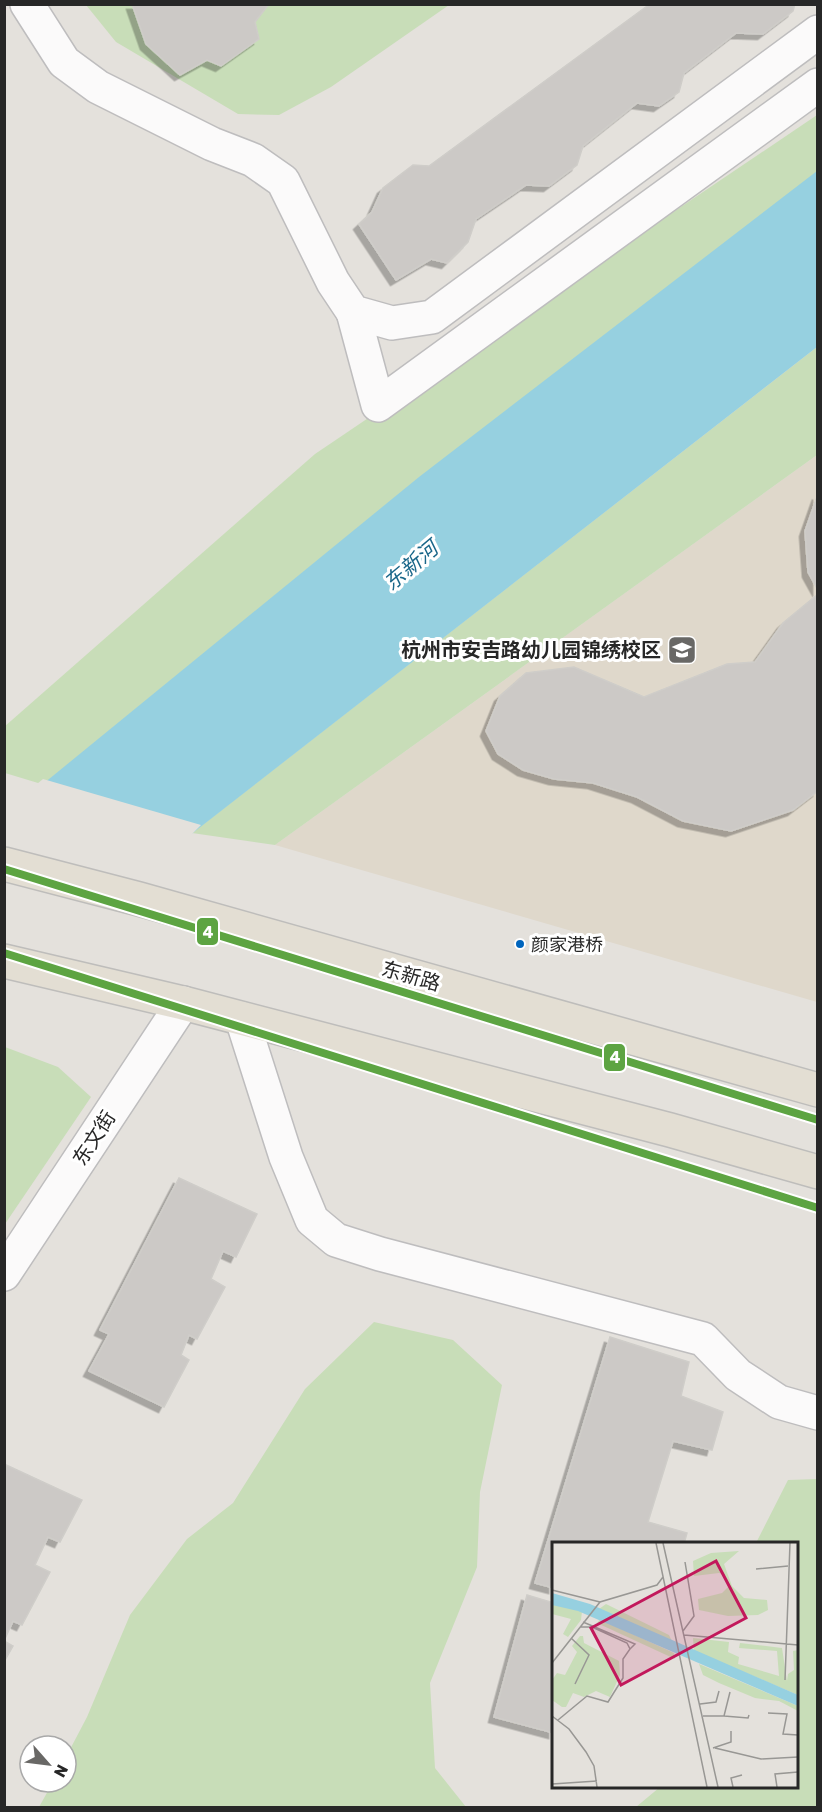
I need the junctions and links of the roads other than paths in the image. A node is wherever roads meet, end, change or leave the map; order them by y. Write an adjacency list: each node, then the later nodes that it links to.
1 (27, 4): 4 (street)
2 (818, 32): 4 (street)
3 (818, 85): 4 (street)
4 (353, 312)
5 (4, 864): 9 (main road, 东新路)
6 (4, 961): 7 (main road)
7 (183, 1003): 8 (main road); 11 (street, 东文街)
8 (242, 1019): 10 (main road); 12 (street)
9 (810, 1081)
10 (818, 1172)
11 (4, 1274)
12 (818, 1413)

